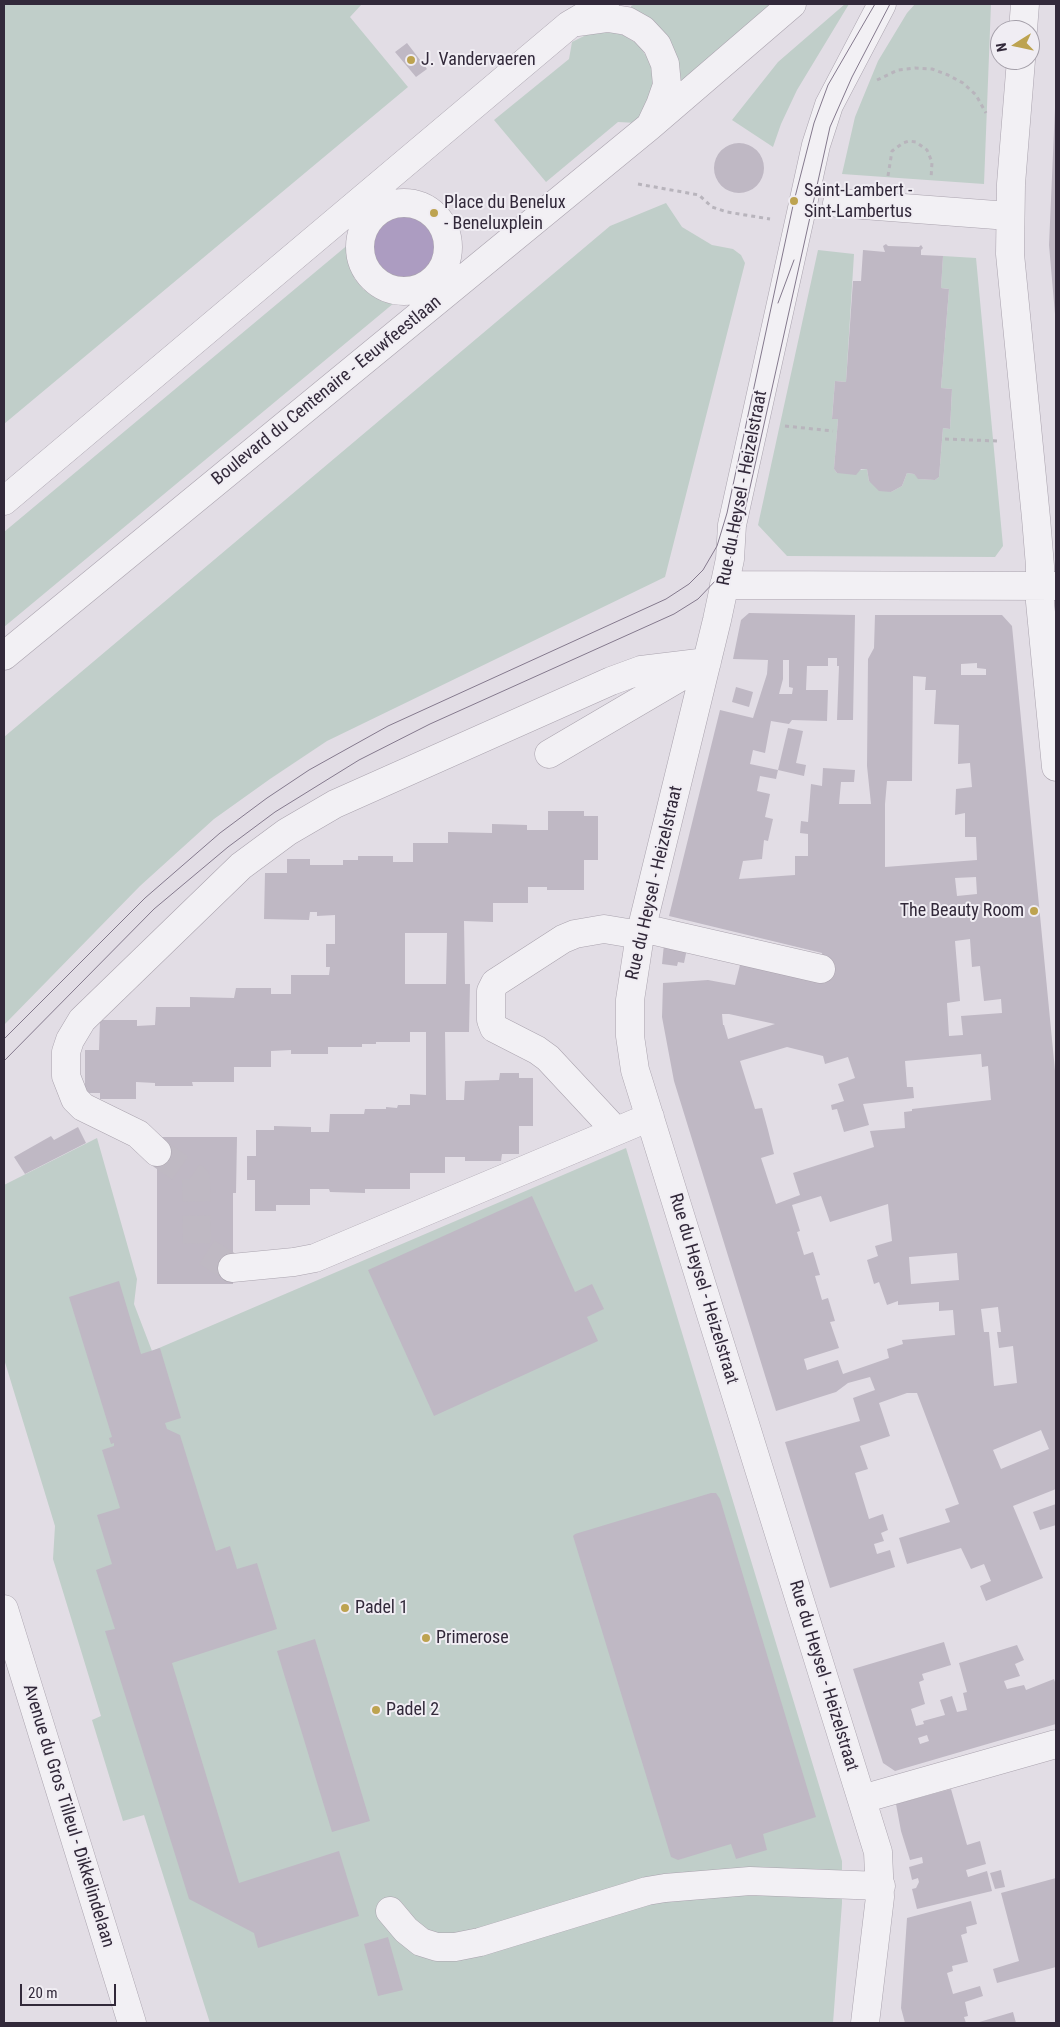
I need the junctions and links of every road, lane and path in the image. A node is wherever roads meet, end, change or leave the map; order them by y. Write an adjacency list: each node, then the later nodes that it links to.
1 (605, 4): 6 (street, Boulevard du Centenaire - Eeuwfeestlaan)
2 (792, 4): 10 (street, Boulevard du Centenaire - Eeuwfeestlaan)
3 (882, 4): 23 (street, Rue du Heysel - Heizelstraat)
4 (1025, 4): 5 (street)
5 (1024, 20)
6 (569, 25): 10 (street, Boulevard du Centenaire - Eeuwfeestlaan); 22 (street, Boulevard du Centenaire - Eeuwfeestlaan)
7 (1020, 70): 16 (street)
8 (875, 82): 9 (path)
9 (987, 116)
10 (650, 126): 25 (street, Boulevard du Centenaire - Eeuwfeestlaan)
11 (638, 184): 17 (path)
12 (888, 184): 13 (path)
13 (930, 186)
14 (837, 203): 16 (street)
15 (373, 209): 15 (street)
16 (1009, 216): 24 (street)
17 (775, 220)
18 (784, 426): 19 (path)
19 (833, 431)
20 (945, 439): 21 (path)
21 (1000, 441)
22 (4, 501)
23 (724, 585): 24 (street); 26 (street, Rue du Heysel - Heizelstraat)
24 (1048, 586): 28 (street)
25 (4, 656)
26 (707, 662): 27 (street); 29 (street, Rue du Heysel - Heizelstraat); 33 (street)
27 (549, 754)
28 (1056, 767)
29 (641, 931): 30 (street); 31 (street, Rue du Heysel - Heizelstraat); 32 (street)
30 (821, 969)
31 (650, 1117): 32 (street); 37 (street, Rue du Heysel - Heizelstraat)
32 (616, 1132): 34 (street)
33 (157, 1152)
34 (232, 1268)
35 (4, 1609): 40 (street, Avenue du Gros Tilleul - Dikkelindelaan)
36 (1056, 1744): 37 (street)
37 (862, 1799): 38 (street, Rue du Heysel - Heizelstraat)
38 (880, 1886): 39 (street); 41 (street, Rue du Heysel - Heizelstraat)
39 (390, 1912)
40 (132, 2023)
41 (865, 2023)

